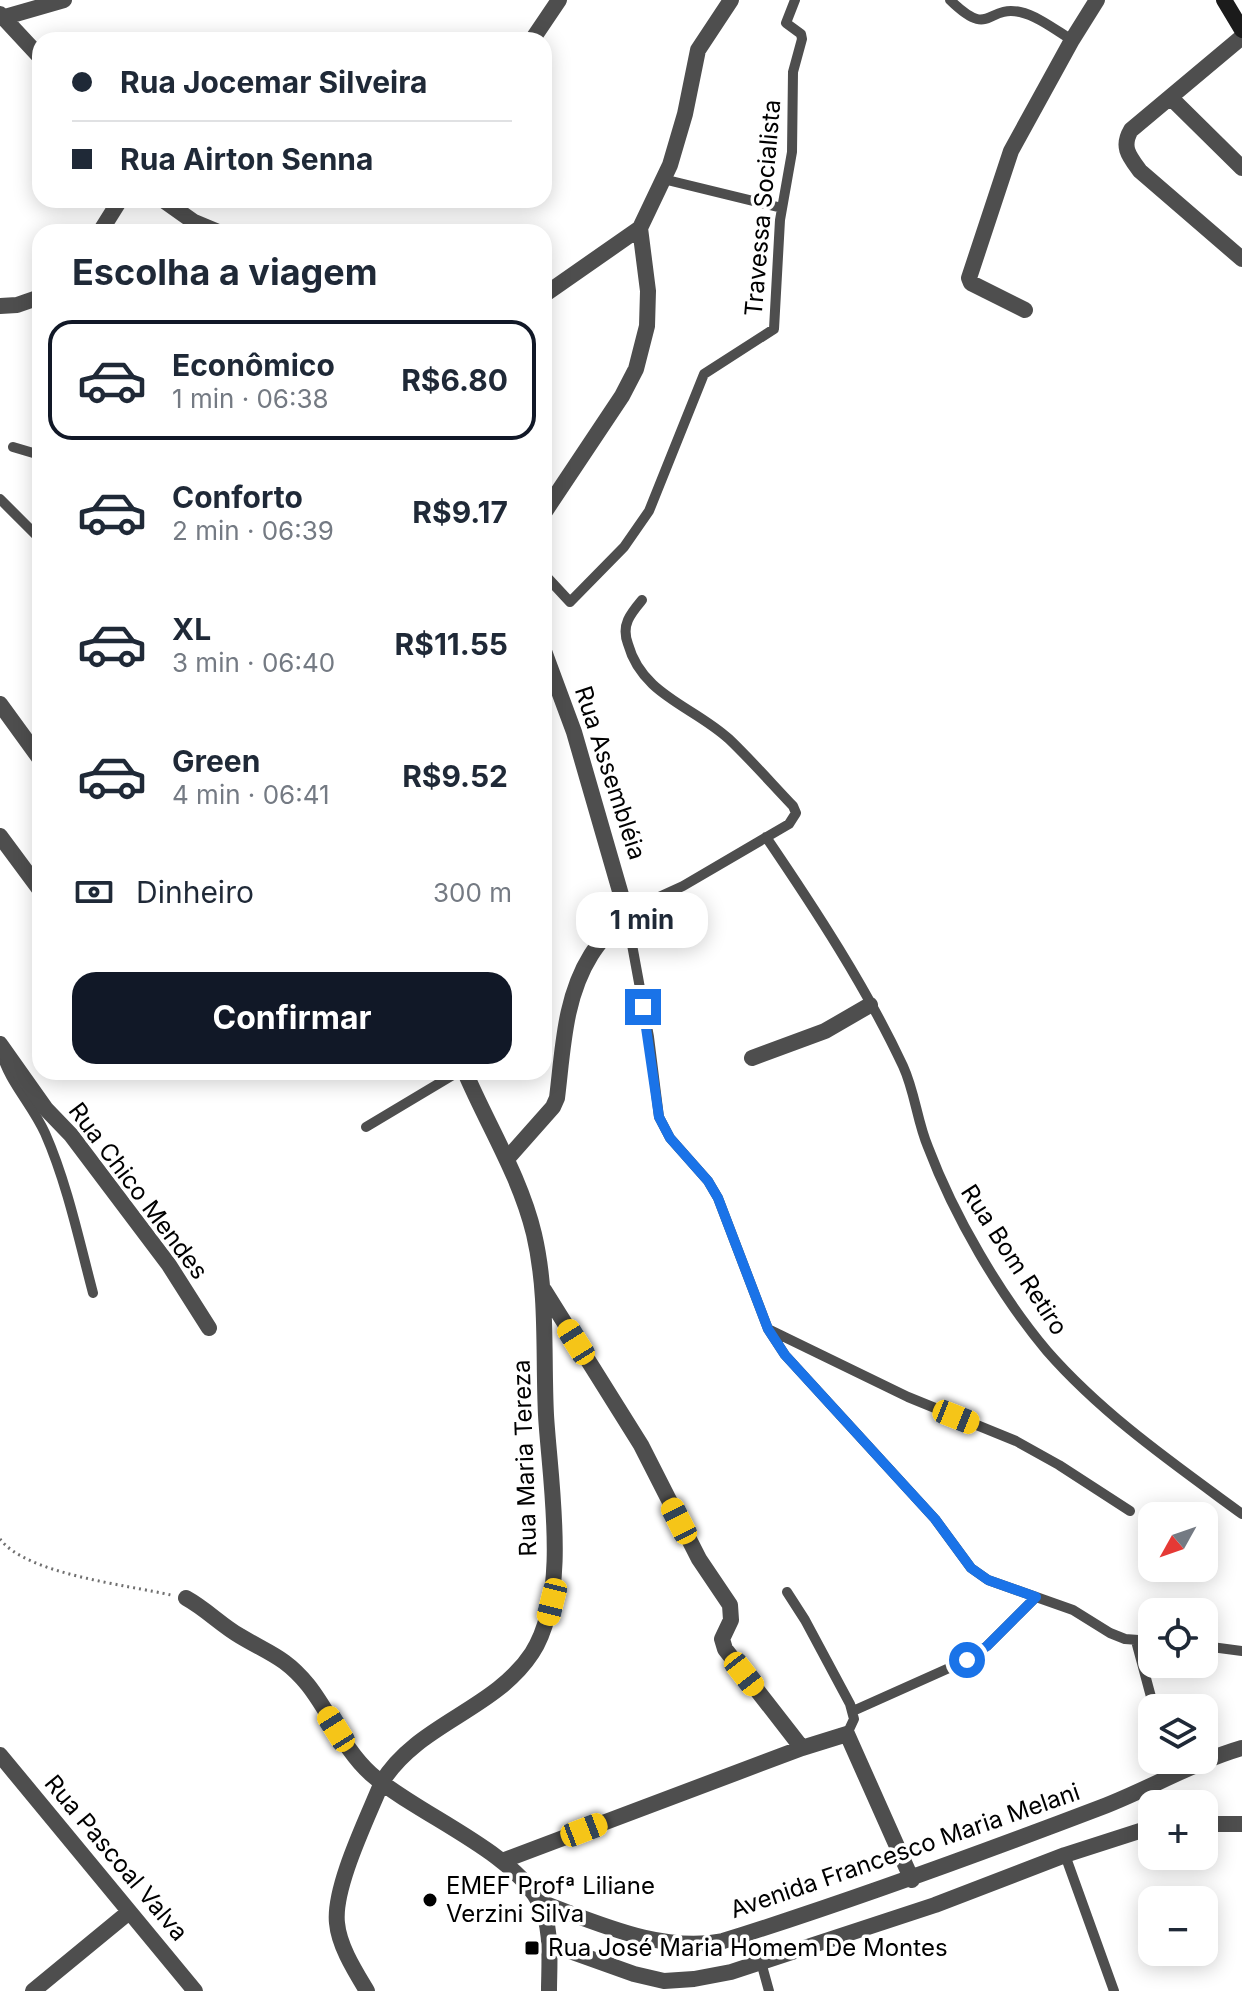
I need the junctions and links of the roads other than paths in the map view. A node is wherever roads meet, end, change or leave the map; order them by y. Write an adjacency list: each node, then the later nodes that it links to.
1 (64, 0): 8 (street)
2 (559, 0): 10 (street)
3 (731, 0): 16 (street)
4 (795, 0): 18 (lane, Travessa Socialista)
5 (950, 0): 12 (lane)
6 (1097, 0): 12 (street)
7 (1224, 0): 9 (main road)
8 (2, 15): 13 (street)
9 (1242, 30)
10 (537, 32)
11 (1242, 37): 14 (street)
12 (1072, 40): 25 (street)
13 (32, 48)
14 (1170, 97): 15 (street); 21 (street)
15 (1242, 168)
16 (663, 179): 18 (lane); 20 (street)
17 (173, 208): 19 (street)
18 (782, 208): 31 (lane, Travessa Socialista)
19 (192, 224)
20 (640, 228): 22 (street); 29 (street)
21 (1242, 259)
22 (552, 289)
23 (32, 300): 24 (street)
24 (0, 306)
25 (1025, 310)
26 (13, 447): 27 (lane)
27 (32, 453)
28 (0, 499): 30 (lane)
29 (552, 501)
30 (32, 531)
31 (552, 583)
32 (642, 600): 37 (lane)
33 (552, 690): 39 (street, Rua Assembléia)
34 (0, 704): 35 (street)
35 (32, 748)
36 (0, 836): 38 (street)
37 (766, 837): 39 (lane); 40 (lane, Rua Bom Retiro)
38 (32, 879)
39 (626, 912): 46 (street); 50 (lane)
40 (870, 1005): 42 (street); 52 (lane, Rua Bom Retiro)
41 (0, 1047): 48 (lane); 49 (street, Rua Chico Mendes)
42 (752, 1058)
43 (445, 1080): 45 (lane)
44 (469, 1080): 46 (street, Rua Maria Tereza)
45 (366, 1127)
46 (507, 1159): 47 (street, Rua Maria Tereza)
47 (544, 1290): 62 (street); 67 (street, Rua Maria Tereza)
48 (93, 1293)
49 (209, 1328)
50 (768, 1329): 51 (lane); 54 (lane)
51 (1130, 1511)
52 (1242, 1514)
53 (787, 1592): 60 (lane)
54 (1036, 1597): 56 (lane); 60 (lane)
55 (186, 1598): 67 (street)
56 (1136, 1641): 59 (lane)
57 (1218, 1648): 58 (lane)
58 (1242, 1651)
59 (1150, 1694)
60 (853, 1711): 61 (lane)
61 (847, 1734): 62 (street); 75 (street)
62 (802, 1748): 74 (street)
63 (1242, 1748): 66 (street, Avenida Francesco Maria Melani)
64 (0, 1755): 77 (street, Rua Pascoal Valva)
65 (1172, 1774): 66 (lane)
66 (1173, 1777): 68 (street, Avenida Francesco Maria Melani)
67 (382, 1782): 74 (street); 82 (street, Rua Maria Tereza)
68 (1158, 1790)
69 (1138, 1802): 75 (street, Avenida Francesco Maria Melani)
70 (1218, 1824): 71 (street)
71 (1242, 1824)
72 (1138, 1832): 73 (street)
73 (1065, 1855): 79 (street); 85 (lane)
74 (502, 1861): 76 (street)
75 (912, 1880): 76 (street, Avenida Francesco Maria Melani)
76 (540, 1902): 78 (street)
77 (129, 1912): 80 (street); 81 (street, Rua Pascoal Valva)
78 (550, 1944): 79 (street); 83 (street)
79 (761, 1962): 84 (lane)
80 (33, 1991)
81 (195, 1991)
82 (367, 1991)
83 (549, 1991)
84 (769, 1991)
85 (1114, 1991)

